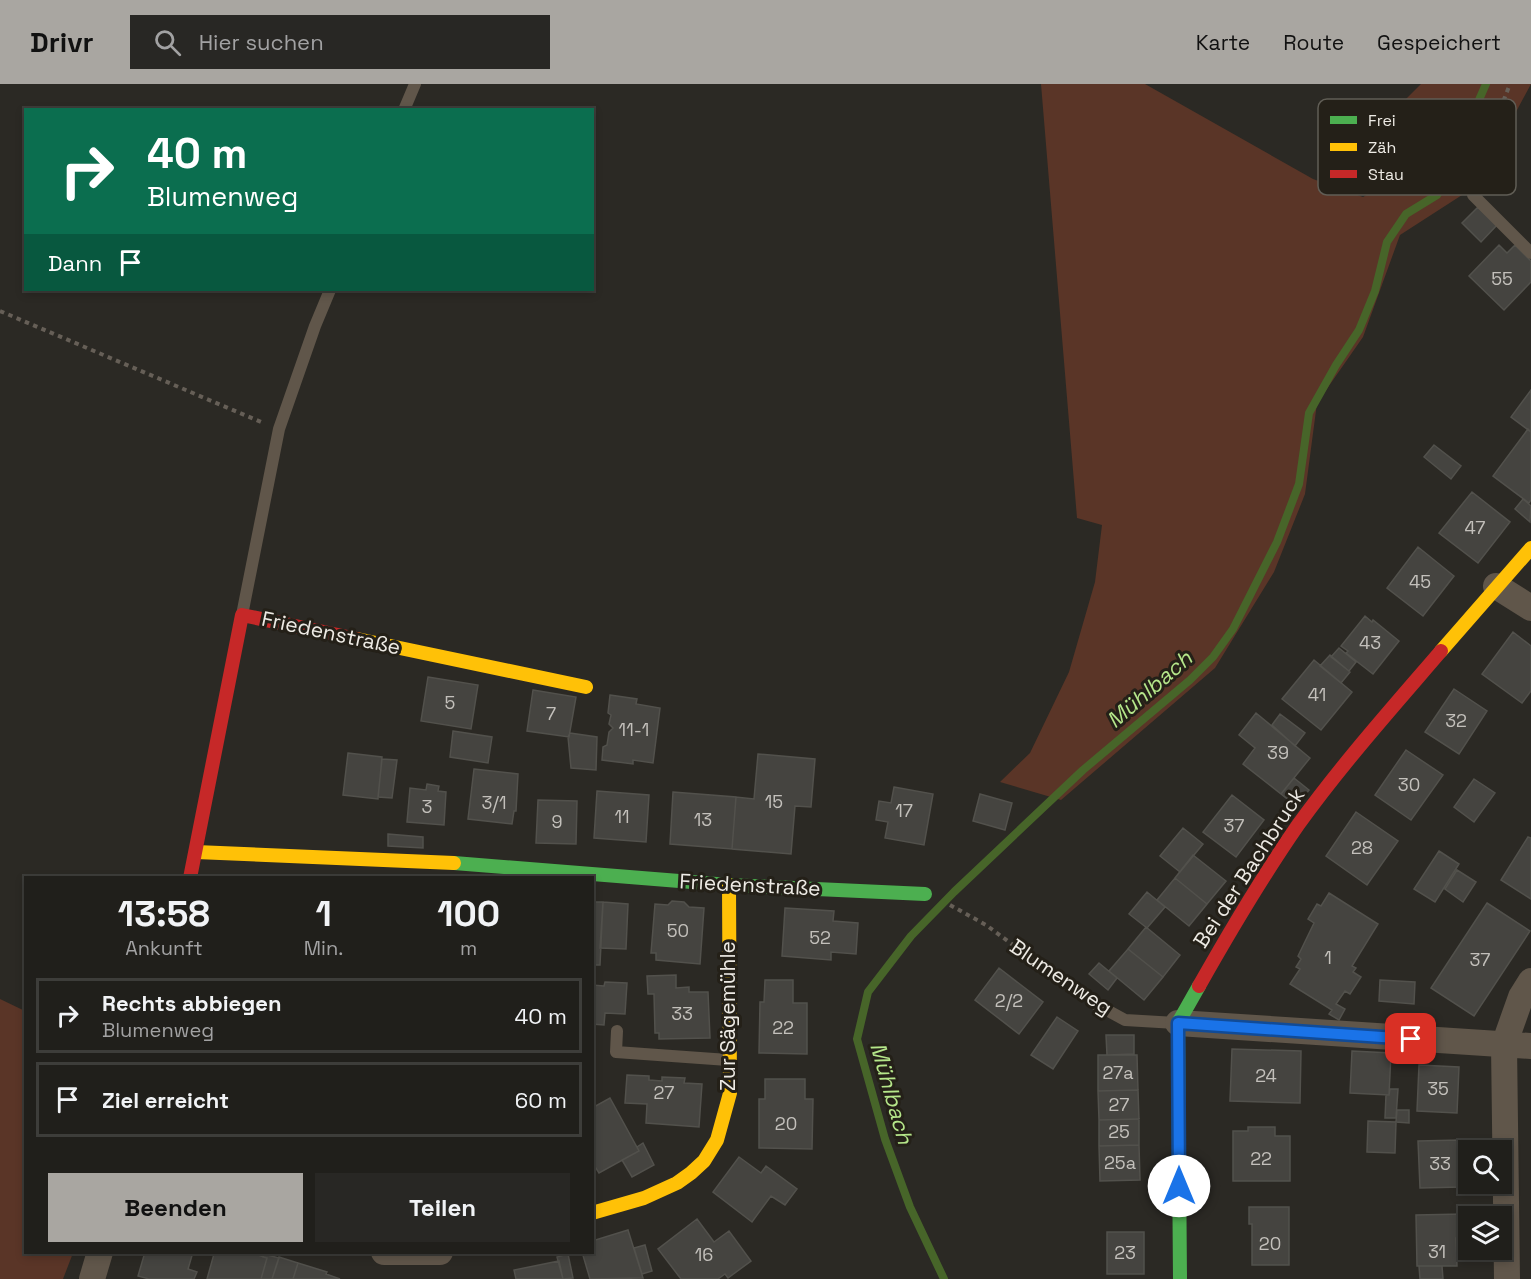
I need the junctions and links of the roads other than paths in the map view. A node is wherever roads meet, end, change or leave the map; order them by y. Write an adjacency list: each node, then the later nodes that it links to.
1 (415, 84): 2 (lane)
2 (406, 108)
3 (1473, 195): 4 (lane)
4 (1531, 253)
5 (330, 291): 9 (lane)
6 (1531, 548): 7 (street, Bei der Bachbruck)
7 (1496, 586): 8 (street); 20 (street, Bei der Bachbruck)
8 (1531, 608)
9 (242, 615): 10 (street, Friedenstraße); 11 (street, Friedenstraße)
10 (586, 687)
11 (196, 852): 12 (street, Friedenstraße); 13 (street, Friedenstraße)
12 (432, 869): 14 (street, Friedenstraße)
13 (190, 876)
14 (562, 876)
15 (594, 878): 16 (street, Friedenstraße)
16 (729, 885): 17 (street, Friedenstraße); 24 (street, Zur Sägemühle)
17 (925, 894)
18 (1531, 981): 22 (street)
19 (1092, 1002): 20 (lane, Blumenweg)
20 (1178, 1023): 22 (street, Blumenweg); 28 (street)
21 (617, 1031): 24 (lane)
22 (1504, 1045): 23 (street, Blumenweg); 29 (street)
23 (1531, 1046)
24 (730, 1060): 25 (street, Zur Sägemühle)
25 (594, 1211)
26 (99, 1254): 27 (street)
27 (92, 1279)
28 (1180, 1279)
29 (1507, 1279)

